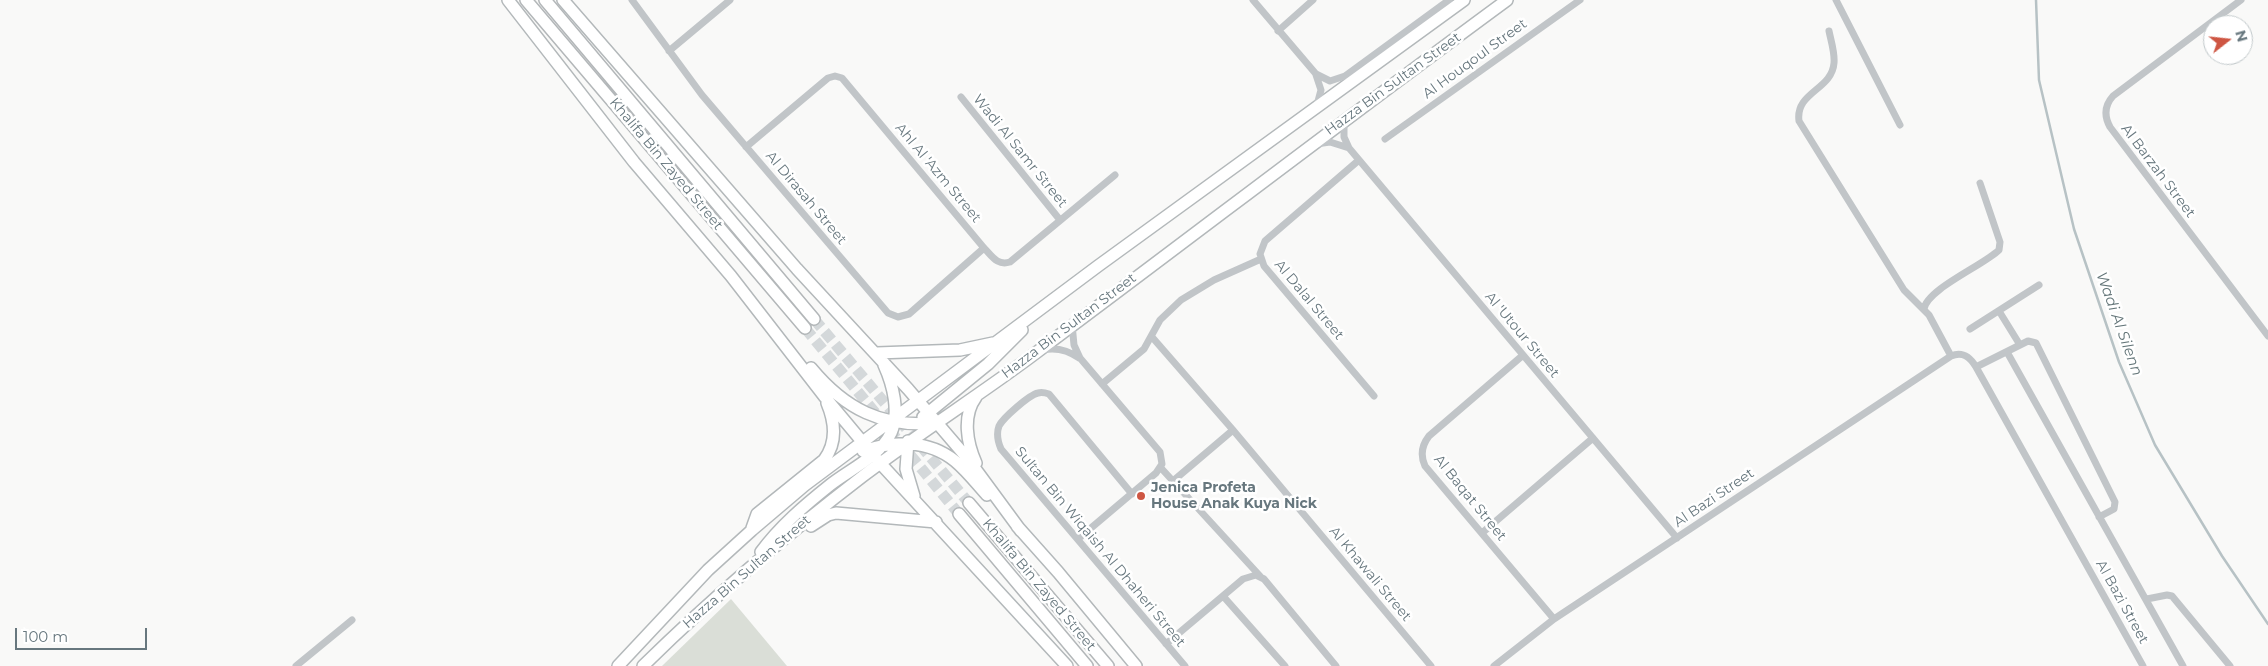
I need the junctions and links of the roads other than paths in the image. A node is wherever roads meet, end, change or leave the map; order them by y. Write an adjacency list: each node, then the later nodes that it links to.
1 (508, 0): 33 (main road)
2 (526, 0): 40 (main road, Khalifa Bin Zayed Street)
3 (545, 0): 38 (main road, Khalifa Bin Zayed Street)
4 (563, 0): 48 (main road)
5 (632, 0): 17 (street, Al Dirasah Street)
6 (730, 0): 17 (street)
7 (1253, 0): 15 (street)
8 (1313, 0): 15 (street)
9 (1449, 0): 18 (street)
10 (1464, 0): 20 (main road, Hazza Bin Sultan Street)
11 (1507, 0): 21 (main road, Hazza Bin Sultan Street)
12 (1580, 0): 23 (street, Al Houqoul Street)
13 (1836, 0): 22 (street)
14 (2241, 0): 43 (street, Al Barzah Street)
15 (1278, 30): 18 (street)
16 (1829, 31): 35 (street)
17 (669, 51): 25 (street, Al Dirasah Street)
18 (1316, 74): 20 (street)
19 (961, 98): 30 (street, Wadi Al Samr Street)
20 (1312, 111): 37 (main road, Hazza Bin Sultan Street)
21 (1345, 118): 24 (main road, Hazza Bin Sultan Street); 26 (street, Al 'Utour Street)
22 (1900, 124)
23 (1385, 139)
24 (1310, 146): 26 (street); 39 (main road, Hazza Bin Sultan Street)
25 (746, 147): 31 (street, Al Dirasah Street); 31 (street, Ahl Al 'Azm Street)
26 (1349, 148): 27 (street, Al 'Utour Street)
27 (1359, 160): 32 (street, Al Dalal Street); 49 (street, Al 'Utour Street)
28 (1116, 175): 30 (street, Ahl Al 'Azm Street)
29 (1980, 183): 35 (street)
30 (1060, 220): 31 (street, Ahl Al 'Azm Street)
31 (984, 248)
32 (1261, 259): 42 (street); 56 (street, Al Dalal Street)
33 (731, 276): 55 (main road); 59 (main road)
34 (2039, 285): 36 (street)
35 (1924, 309): 50 (street)
36 (1999, 311): 41 (street); 45 (street)
37 (1031, 317): 44 (main road, Hazza Bin Sultan Street); 58 (main road)
38 (814, 319)
39 (1072, 324): 46 (main road, Hazza Bin Sultan Street); 51 (street)
40 (805, 328)
41 (1970, 329)
42 (1152, 336): 53 (street); 62 (street, Al Khawali Street)
43 (2268, 336)
44 (1000, 341): 48 (main road); 57 (main road, Hazza Bin Sultan Street)
45 (2020, 345): 47 (street); 74 (street)
46 (1038, 351): 51 (street); 54 (main road, Hazza Bin Sultan Street)
47 (2007, 352): 52 (street); 74 (street)
48 (879, 356): 57 (main road); 59 (main road)
49 (1522, 356): 63 (street, Al 'Utour Street); 78 (street, Al Baqat Street)
50 (1951, 356): 52 (street, Al Bazi Street); 79 (street, Al Bazi Street)
51 (1080, 358): 53 (street)
52 (1976, 368): 100 (street, Al Bazi Street)
53 (1102, 384): 68 (street)
54 (978, 393): 60 (main road, Hazza Bin Sultan Street); 77 (main road)
55 (824, 396): 66 (main road); 76 (main road)
56 (1374, 396)
57 (919, 401): 58 (main road); 59 (main road, Hazza Bin Sultan Street)
58 (928, 412): 60 (main road); 61 (main road)
59 (894, 420): 61 (main road); 65 (main road); 66 (main road, Hazza Bin Sultan Street)
60 (937, 423): 61 (main road); 64 (main road, Hazza Bin Sultan Street); 77 (main road)
61 (917, 424): 64 (main road)
62 (1233, 430): 69 (street); 98 (street, Al Khawali Street)
63 (1593, 438): 78 (street); 79 (street, Al 'Utour Street)
64 (908, 444): 65 (main road); 67 (main road, Hazza Bin Sultan Street); 71 (main road); 77 (main road)
65 (882, 446): 66 (main road)
66 (869, 448): 67 (main road); 76 (main road, Hazza Bin Sultan Street); 81 (main road)
67 (880, 463): 71 (main road); 81 (main road, Hazza Bin Sultan Street)
68 (1161, 468): 69 (street); 70 (street)
69 (1173, 481): 82 (street)
70 (1132, 494): 80 (street); 80 (street, Sultan Bin Wiqaish Al Dhaheri Street)
71 (918, 504): 75 (main road)
72 (970, 504): 93 (main road, Khalifa Bin Zayed Street)
73 (959, 514): 92 (main road, Khalifa Bin Zayed Street)
74 (2099, 517): 84 (street)
75 (936, 522): 81 (main road); 91 (main road)
76 (752, 530): 89 (main road, Hazza Bin Sultan Street)
77 (1021, 531): 94 (main road)
78 (1482, 533): 86 (street, Al Baqat Street)
79 (1677, 538): 86 (street, Al Bazi Street)
80 (1078, 539): 87 (street, Sultan Bin Wiqaish Al Dhaheri Street)
81 (755, 562): 90 (main road, Hazza Bin Sultan Street)
82 (1260, 576): 83 (street); 97 (street)
83 (1223, 596): 87 (street); 96 (street)
84 (2147, 600): 101 (street); 102 (street)
85 (352, 620): 88 (street)
86 (1554, 620): 99 (street, Al Bazi Street)
87 (1166, 644): 95 (street, Sultan Bin Wiqaish Al Dhaheri Street)
88 (296, 666)
89 (618, 666)
90 (643, 666)
91 (1067, 666)
92 (1087, 666)
93 (1108, 666)
94 (1136, 666)
95 (1185, 666)
96 (1285, 666)
97 (1336, 666)
98 (1431, 666)
99 (1494, 666)
100 (2143, 666)
101 (2183, 666)
102 (2230, 666)

